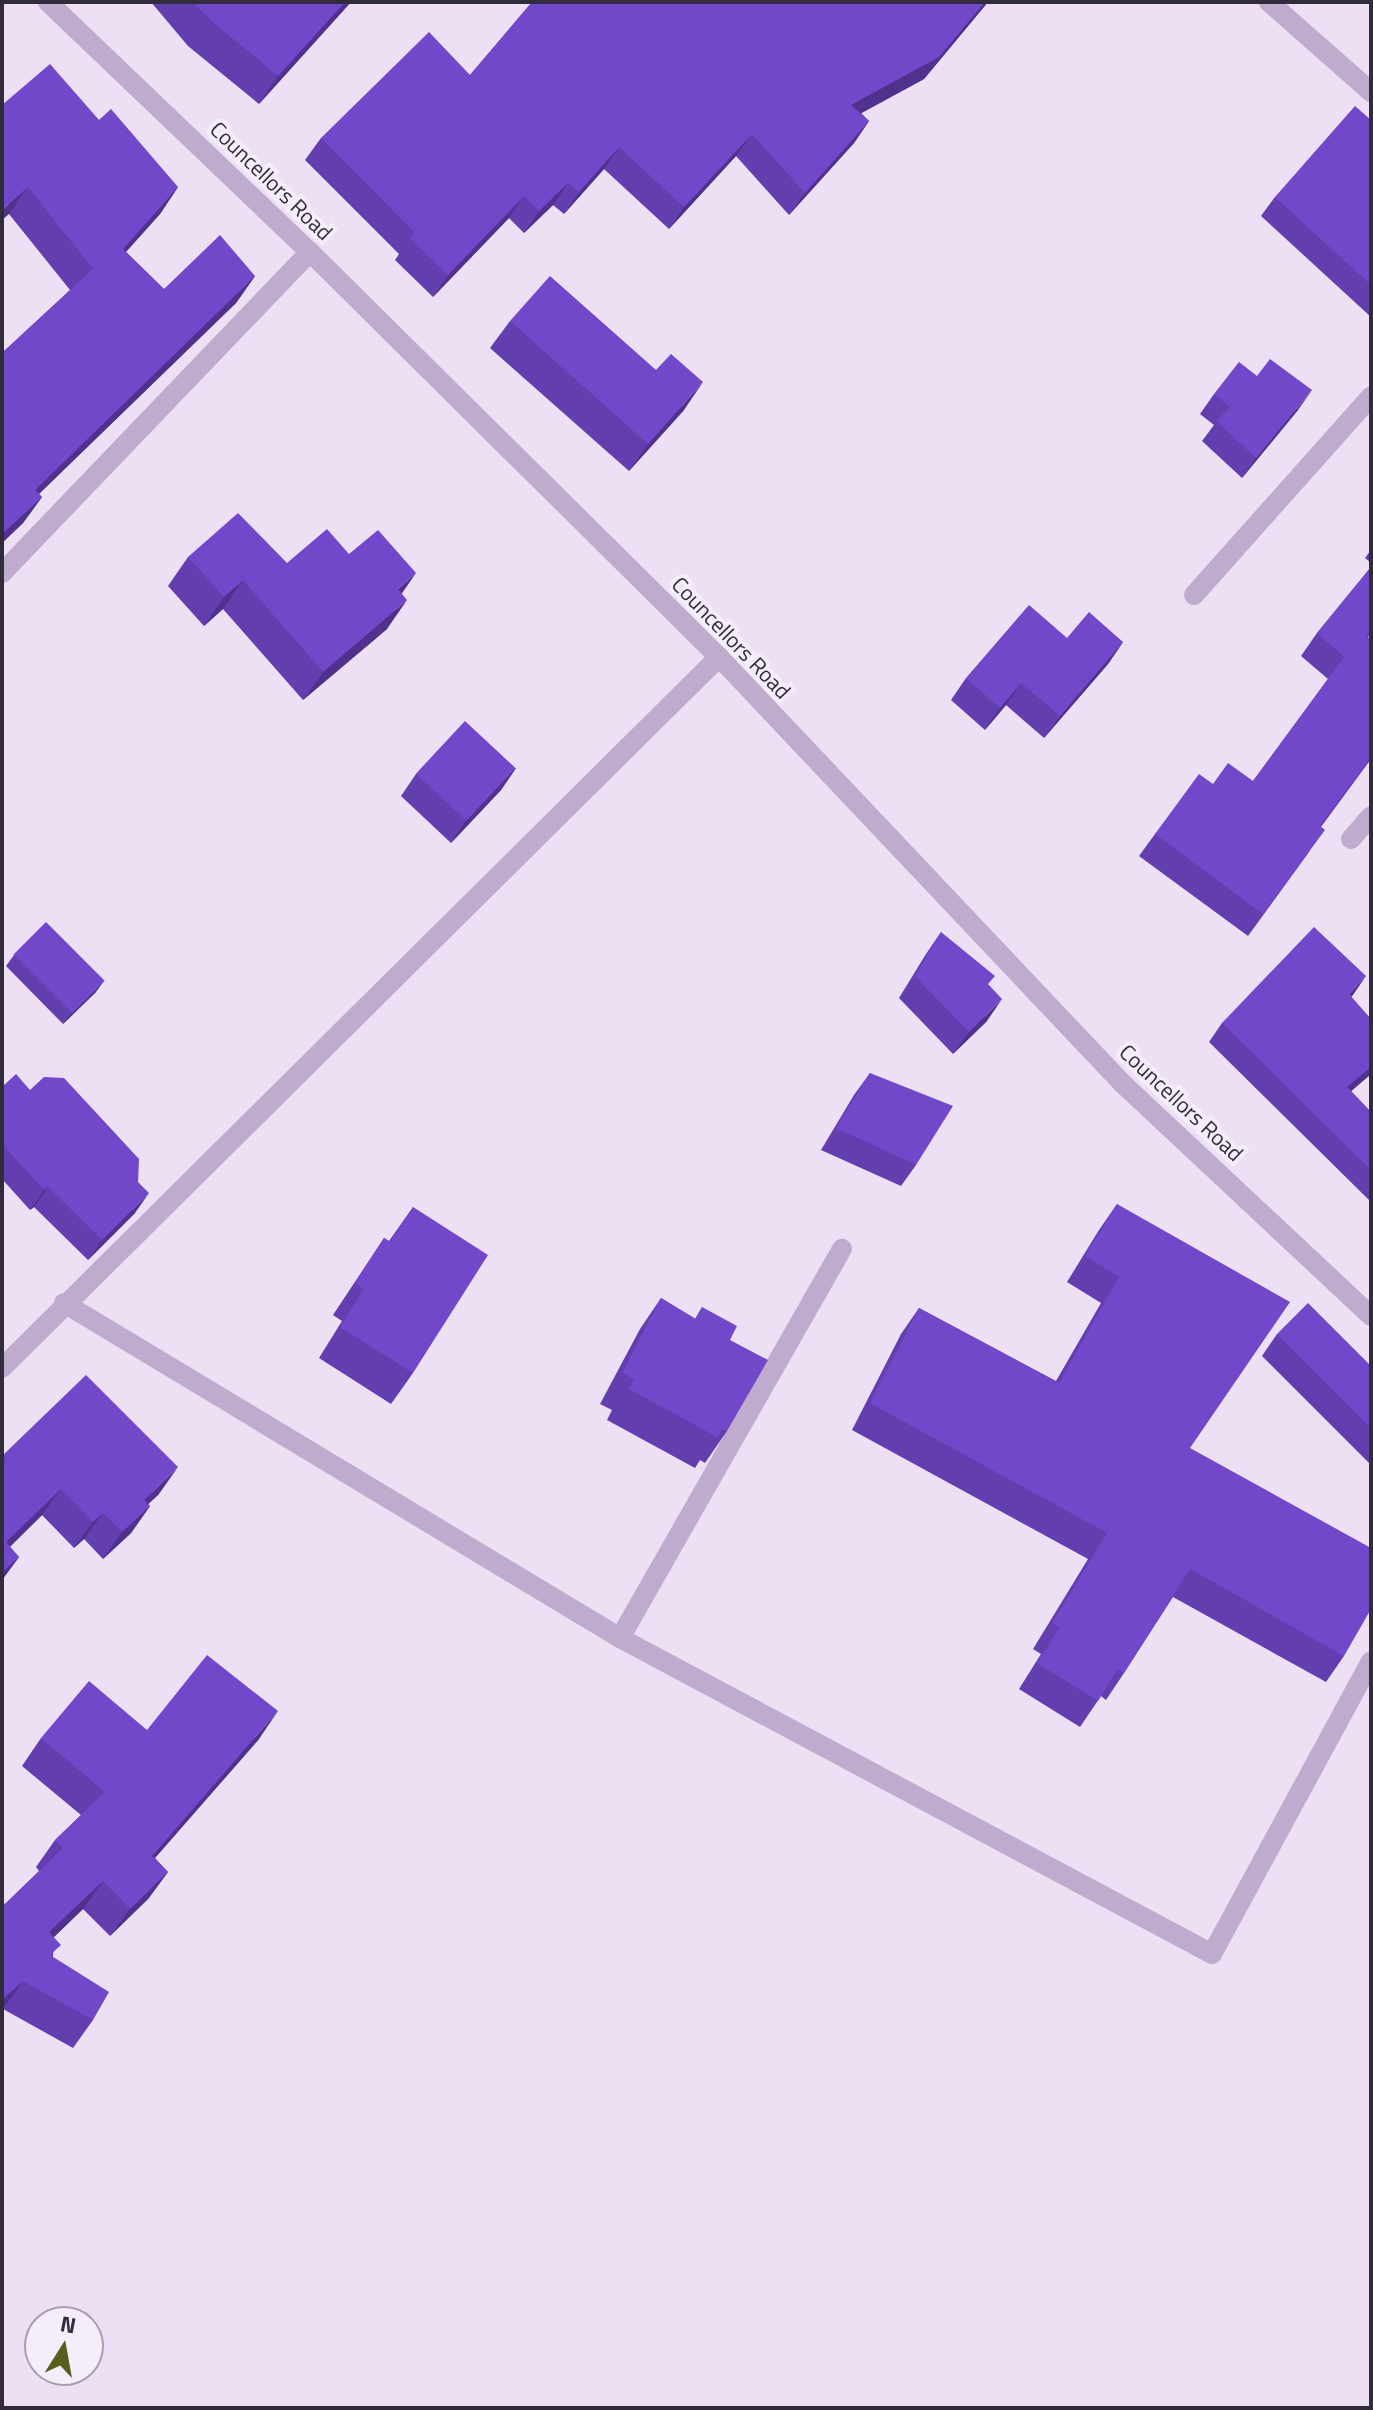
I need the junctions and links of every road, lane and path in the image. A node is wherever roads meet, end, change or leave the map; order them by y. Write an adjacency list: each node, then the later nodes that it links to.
1 (48, 2): 4 (street, Councellors Road)
2 (1269, 2): 3 (street)
3 (1371, 92)
4 (310, 252): 6 (street); 8 (street, Councellors Road)
5 (1371, 396): 7 (street)
6 (2, 573)
7 (1194, 595)
8 (719, 657): 12 (street); 13 (street, Councellors Road)
9 (1371, 816): 10 (street)
10 (1351, 839)
11 (842, 1249): 15 (street)
12 (64, 1303): 14 (street); 15 (street)
13 (1371, 1316)
14 (2, 1368)
15 (620, 1638): 16 (street)
16 (1371, 1661)

